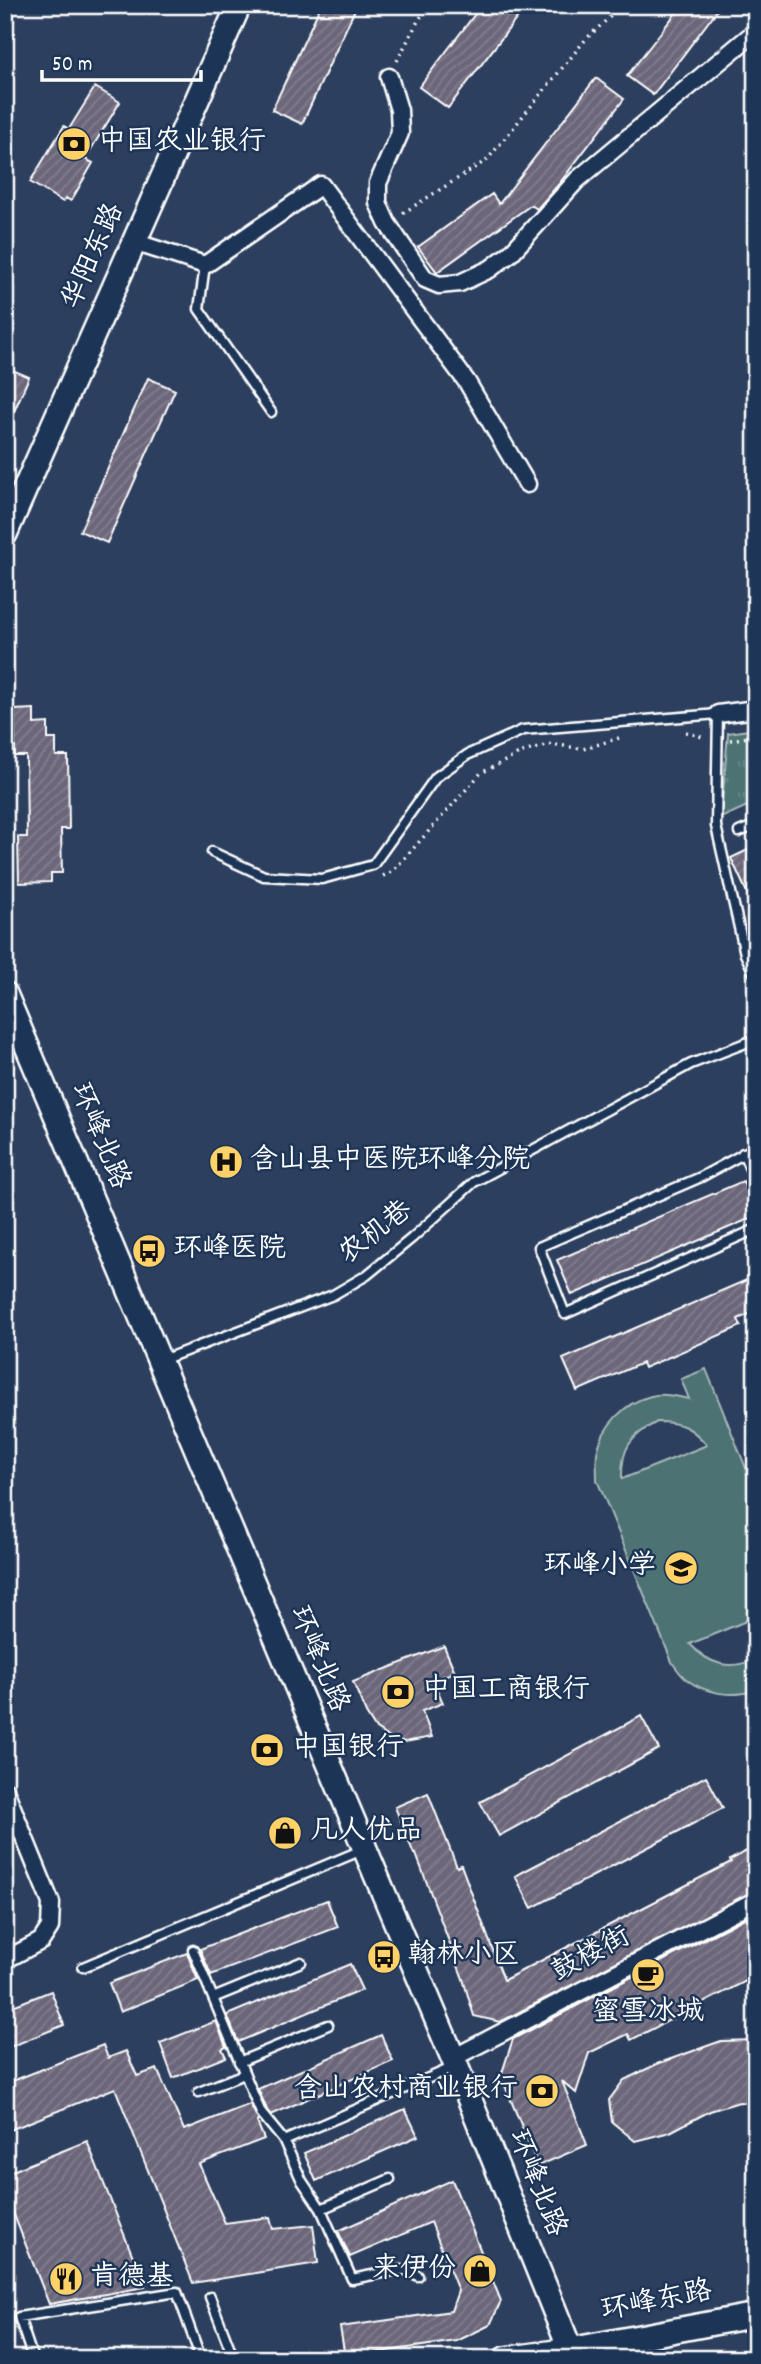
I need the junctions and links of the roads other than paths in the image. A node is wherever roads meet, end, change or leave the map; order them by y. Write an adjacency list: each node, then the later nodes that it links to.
1 (239, 5): 4 (main road, 华阳东路)
2 (756, 31): 3 (street)
3 (389, 77)
4 (134, 242): 5 (street); 8 (main road, 华阳东路)
5 (205, 265): 6 (lane); 7 (street)
6 (271, 412)
7 (527, 484)
8 (5, 534)
9 (756, 709): 10 (street)
10 (718, 714): 13 (lane); 14 (lane)
11 (756, 825): 12 (lane)
12 (740, 832)
13 (212, 852)
14 (756, 977)
15 (5, 994): 21 (main road, 环峰北路)
16 (756, 1040): 21 (lane, 农机巷)
17 (756, 1147): 18 (lane)
18 (743, 1153): 19 (lane); 20 (lane)
19 (756, 1182)
20 (756, 1229)
21 (160, 1361): 23 (main road, 环峰北路)
22 (5, 1790): 26 (street)
23 (364, 1849): 28 (lane); 32 (main road, 环峰北路)
24 (756, 1900): 32 (street, 鼓楼街)
25 (193, 1950): 29 (lane)
26 (5, 1960)
27 (301, 1962): 29 (lane)
28 (83, 1967)
29 (213, 1997): 31 (lane)
30 (328, 2025): 31 (lane)
31 (240, 2062): 33 (lane)
32 (454, 2062): 35 (lane); 41 (main road, 环峰北路)
33 (244, 2074): 34 (lane); 35 (lane)
34 (199, 2092)
35 (284, 2141): 37 (lane)
36 (390, 2179): 37 (lane)
37 (321, 2209): 38 (lane)
38 (418, 2276)
39 (210, 2297): 44 (lane)
40 (756, 2315): 41 (main road, 环峰东路)
41 (572, 2354): 45 (main road, 环峰东路)
42 (33, 2359): 43 (lane)
43 (201, 2359)
44 (234, 2359)
45 (505, 2359)

